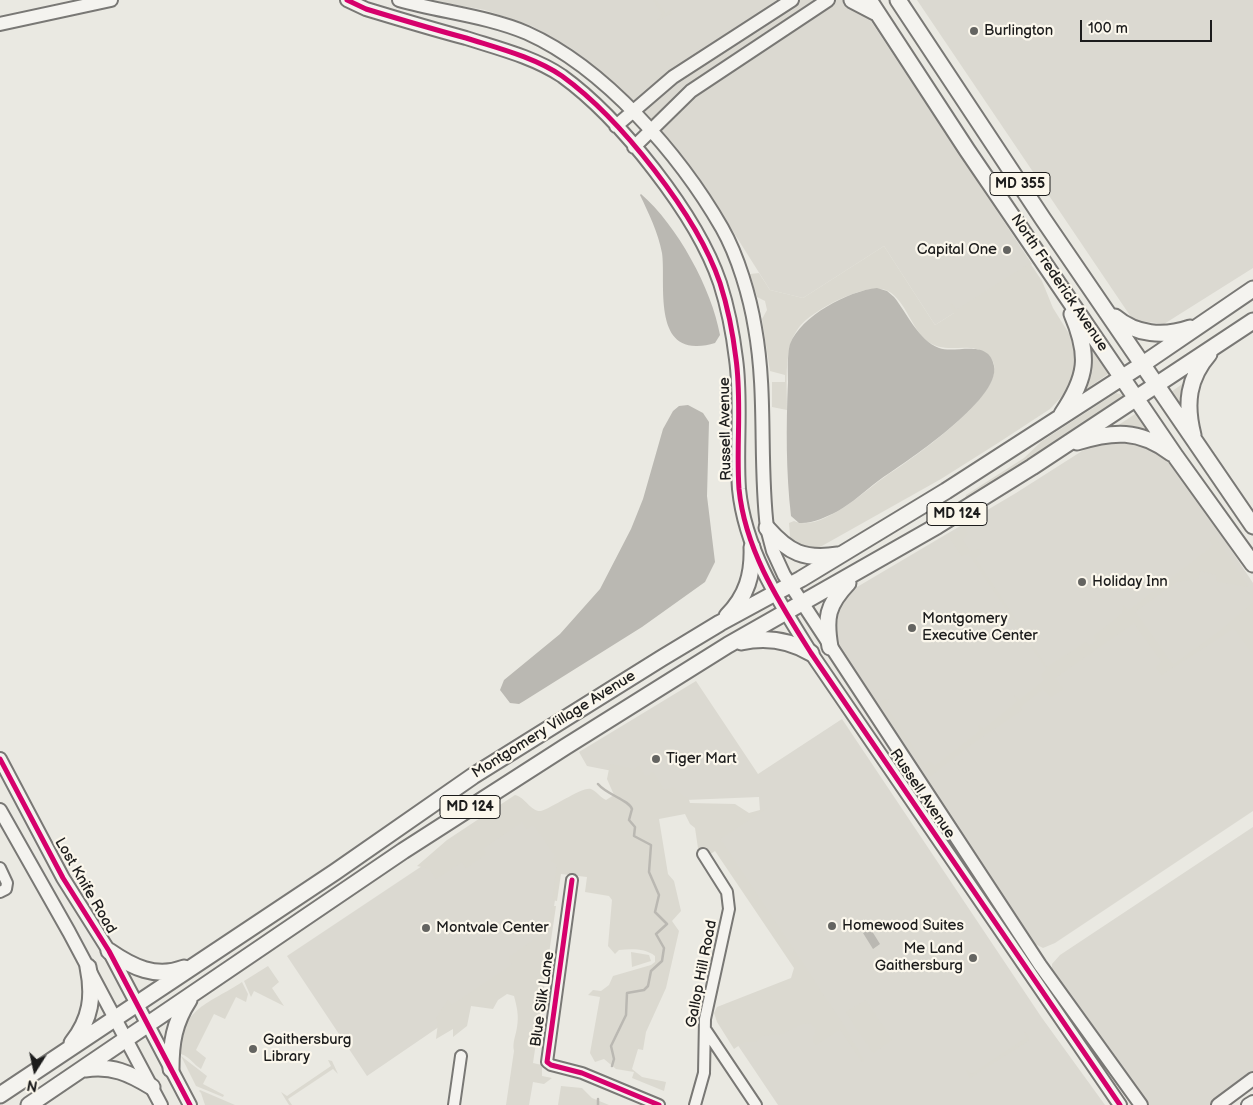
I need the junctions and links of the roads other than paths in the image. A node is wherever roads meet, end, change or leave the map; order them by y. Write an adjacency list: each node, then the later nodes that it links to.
1 (111, 0): 10 (street)
2 (347, 0): 12 (street, Russell Avenue)
3 (399, 0): 11 (street, Russell Avenue)
4 (792, 0): 11 (street)
5 (828, 0): 13 (street)
6 (852, 0): 9 (main road)
7 (869, 0): 9 (main road, North Frederick Avenue / MD 355)
8 (899, 1): 17 (main road, North Frederick Avenue / MD 355)
9 (878, 14): 15 (main road, North Frederick Avenue / MD 355)
10 (0, 24)
11 (633, 111): 12 (street); 13 (street, Russell Avenue)
12 (616, 126): 14 (street, Russell Avenue)
13 (651, 131): 14 (street); 32 (street, Russell Avenue)
14 (634, 147): 33 (street, Russell Avenue)
15 (1047, 267): 22 (main road, North Frederick Avenue / MD 355); 25 (main road)
16 (1253, 289): 19 (main road, MD 124)
17 (1106, 309): 19 (main road); 21 (main road, North Frederick Avenue / MD 355)
18 (1253, 321): 20 (main road, MD 124)
19 (1203, 324): 21 (main road, MD 124)
20 (1217, 345): 23 (main road, MD 124); 26 (main road)
21 (1143, 364): 22 (main road, MD 124); 23 (main road, North Frederick Avenue / MD 355)
22 (1123, 377): 24 (main road, North Frederick Avenue / MD 355); 25 (main road, Montgomery Village Avenue / MD 124)
23 (1156, 384): 24 (main road, MD 124); 26 (main road, North Frederick Avenue / MD 355)
24 (1137, 398): 27 (main road, Montgomery Village Avenue / MD 124); 28 (main road, North Frederick Avenue / MD 355)
25 (1058, 420): 29 (main road, Montgomery Village Avenue / MD 124)
26 (1194, 441): 31 (main road, North Frederick Avenue / MD 355)
27 (1066, 445): 28 (main road); 30 (main road, Montgomery Village Avenue / MD 124)
28 (1176, 457): 35 (main road, North Frederick Avenue / MD 355)
29 (946, 491): 30 (main road); 34 (main road, Montgomery Village Avenue / MD 124)
30 (960, 512): 36 (main road, Montgomery Village Avenue / MD 124)
31 (1253, 526)
32 (767, 528): 34 (main road); 37 (street, Russell Avenue)
33 (752, 547): 38 (street, Russell Avenue); 41 (main road)
34 (845, 554): 37 (main road, Montgomery Village Avenue / MD 124)
35 (1253, 564)
36 (864, 570): 39 (main road, Montgomery Village Avenue / MD 124); 43 (main road)
37 (790, 585): 38 (main road, Montgomery Village Avenue / MD 124); 39 (street, Russell Avenue)
38 (775, 593): 40 (street, Russell Avenue); 41 (main road, Montgomery Village Avenue / MD 124)
39 (803, 604): 40 (main road, Montgomery Village Avenue / MD 124); 43 (street, Russell Avenue)
40 (786, 614): 42 (main road, Montgomery Village Avenue / MD 124); 44 (street, Russell Avenue)
41 (720, 623): 52 (main road, Montgomery Village Avenue / MD 124)
42 (728, 645): 44 (main road); 54 (main road, Montgomery Village Avenue / MD 124)
43 (830, 647): 76 (street, Russell Avenue)
44 (811, 653): 75 (street, Russell Avenue)
45 (0, 760): 51 (street, Lost Knife Road)
46 (0, 810): 53 (street)
47 (703, 854): 58 (street, Gallop Hill Road)
48 (0, 868): 50 (street)
49 (572, 880): 72 (street, Blue Silk Lane)
50 (0, 892)
51 (109, 952): 52 (main road); 55 (street, Lost Knife Road)
52 (195, 964): 55 (main road, Montgomery Village Avenue / MD 124)
53 (88, 967): 56 (street); 60 (main road)
54 (194, 993): 57 (main road, Montgomery Village Avenue / MD 124); 63 (main road)
55 (136, 1004): 56 (main road, Montgomery Village Avenue / MD 124); 57 (street, Lost Knife Road)
56 (116, 1018): 59 (street); 60 (main road, Montgomery Village Avenue / MD 124)
57 (147, 1026): 59 (main road, Montgomery Village Avenue / MD 124); 63 (street, Lost Knife Road)
58 (704, 1028): 73 (street, Gallop Hill Road); 74 (street)
59 (127, 1039): 62 (main road, Montgomery Village Avenue / MD 124); 65 (street)
60 (67, 1050): 66 (main road, Montgomery Village Avenue / MD 124)
61 (461, 1056): 71 (street)
62 (81, 1070): 65 (main road); 68 (main road, Montgomery Village Avenue / MD 124)
63 (171, 1070): 70 (street, Lost Knife Road)
64 (1253, 1079): 77 (street)
65 (152, 1087): 69 (street)
66 (0, 1095)
67 (1253, 1102): 78 (street)
68 (29, 1105)
69 (161, 1105)
70 (190, 1105)
71 (454, 1105)
72 (659, 1105)
73 (695, 1105)
74 (756, 1105)
75 (1120, 1105)
76 (1141, 1105)
77 (1218, 1105)
78 (1248, 1105)

